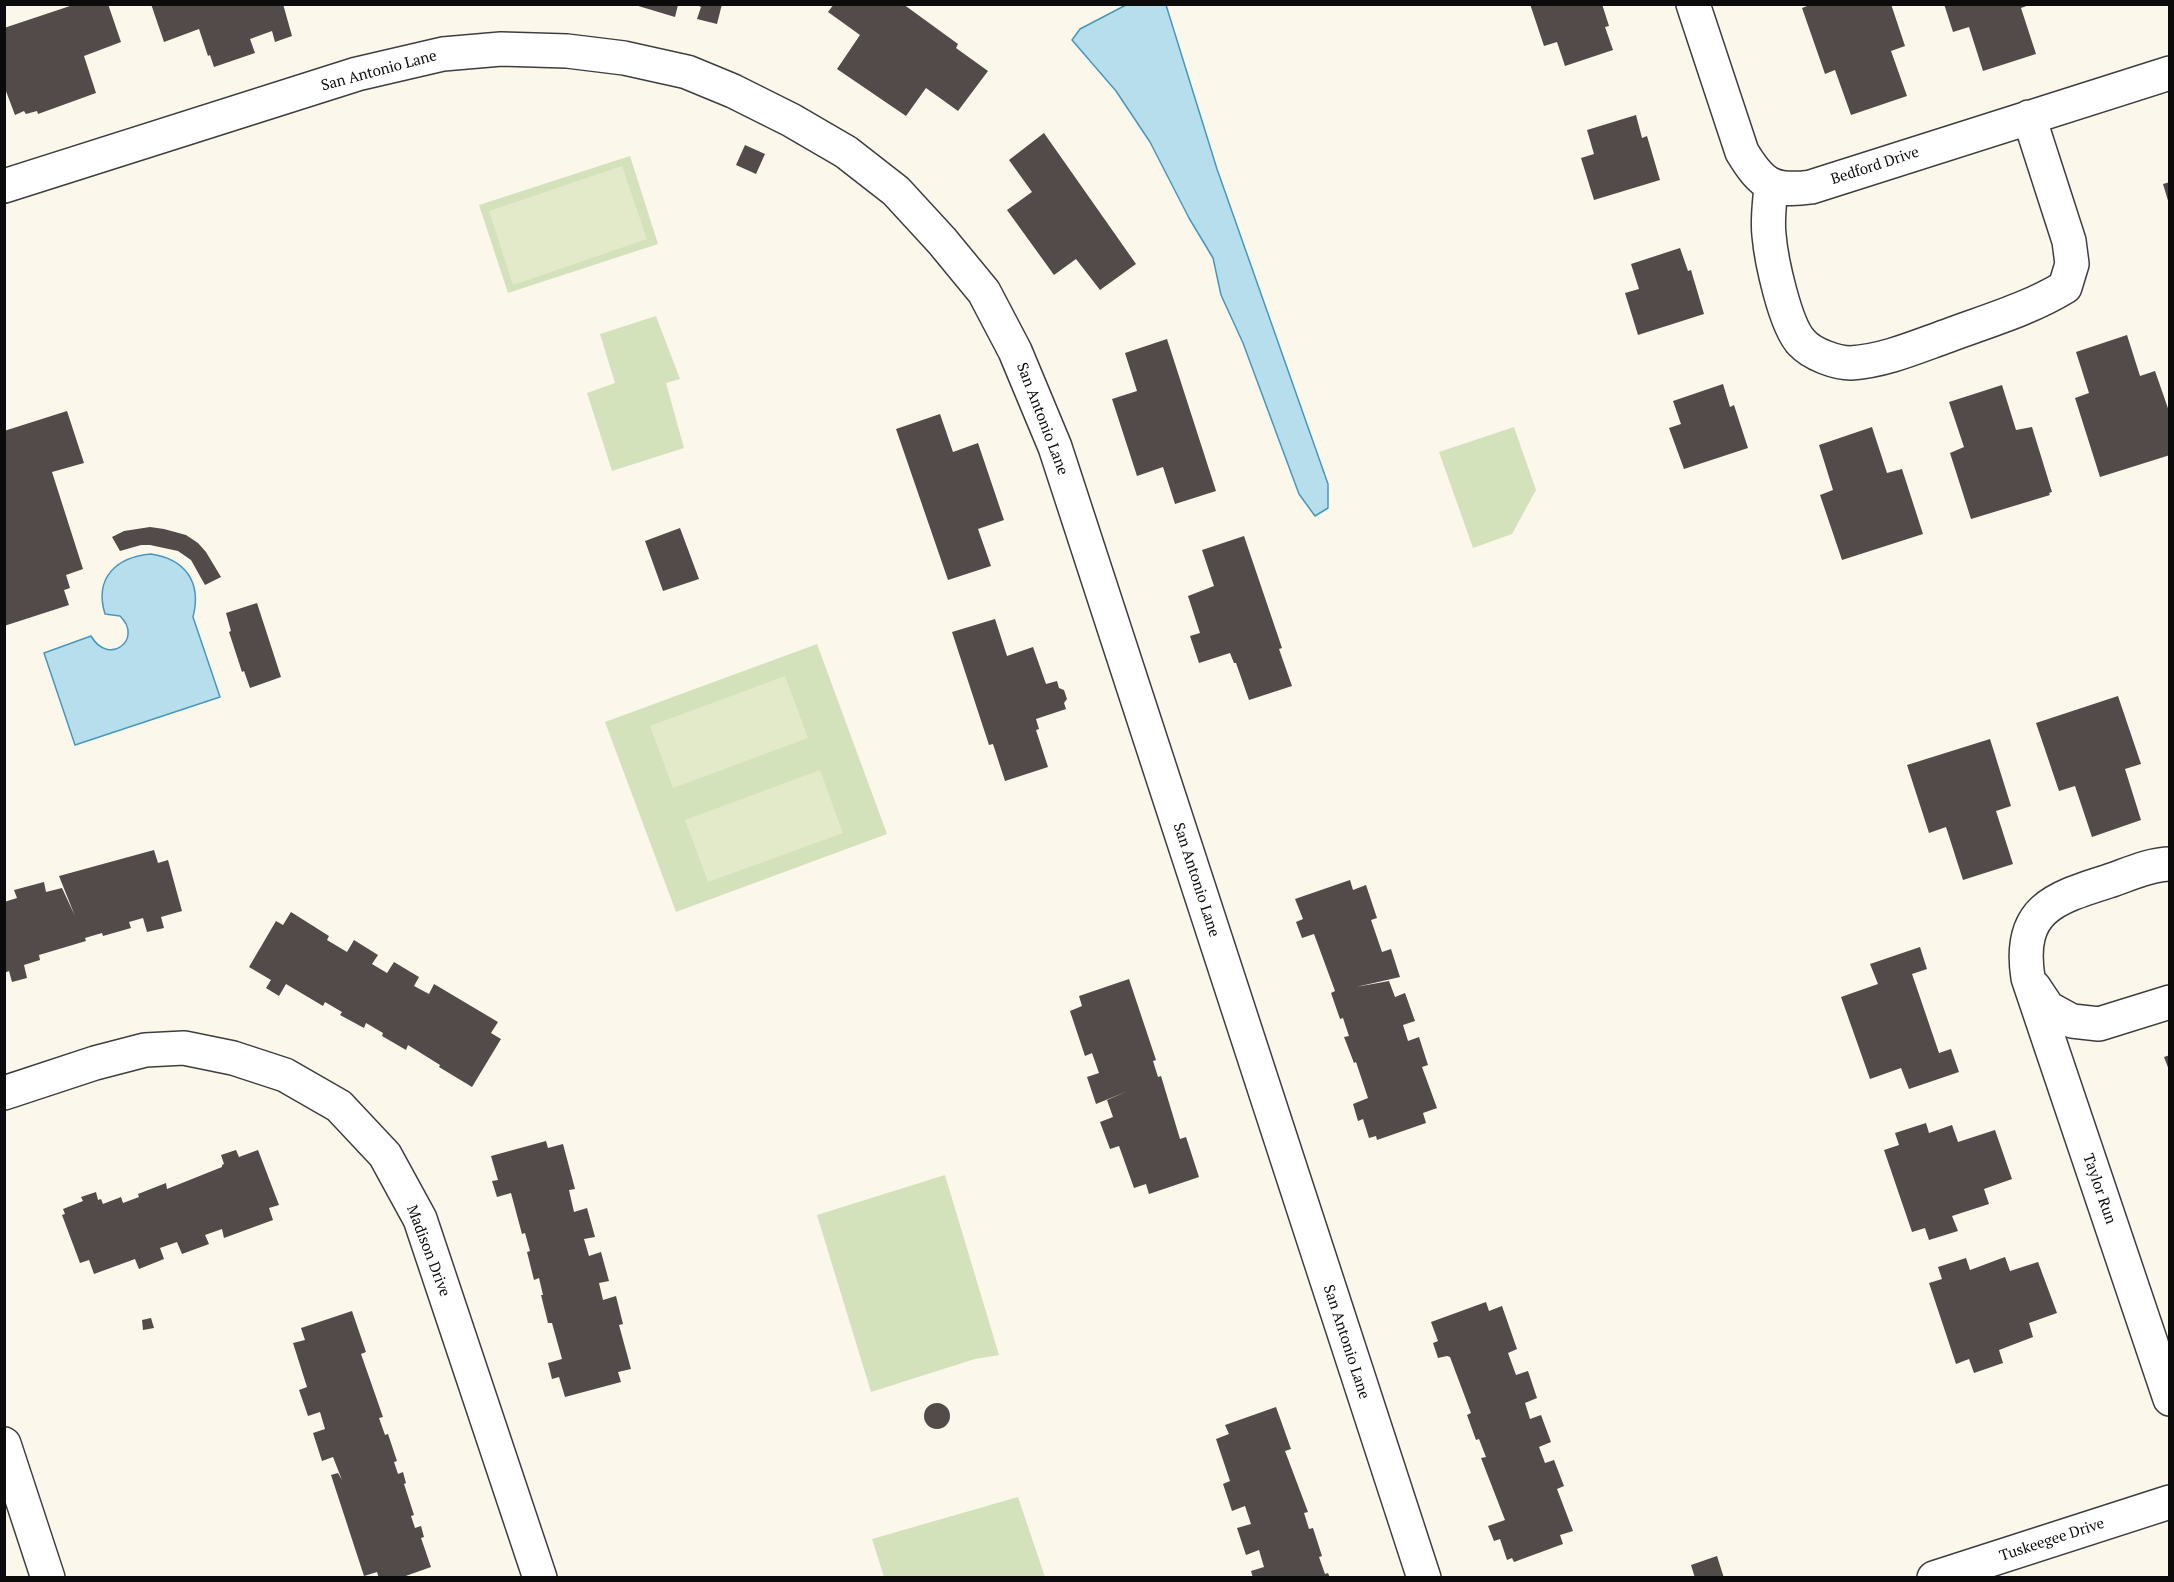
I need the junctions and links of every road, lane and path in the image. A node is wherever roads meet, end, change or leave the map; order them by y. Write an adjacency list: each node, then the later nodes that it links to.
1 (1693, 4): 4 (street)
2 (2169, 73): 3 (street, Bedford Drive)
3 (2029, 117): 4 (street, Bedford Drive); 4 (street)
4 (1771, 185)
5 (4, 186): 15 (street, San Antonio Lane)
6 (2169, 864): 7 (street, Taylor Run)
7 (2028, 978): 8 (street); 10 (street, Taylor Run)
8 (2169, 1002)
9 (4, 1093): 14 (street, Madison Drive)
10 (2169, 1399)
11 (4, 1444): 13 (street)
12 (2169, 1502): 16 (street, Tuskeegee Drive)
13 (48, 1578)
14 (540, 1578)
15 (1424, 1578)
16 (1934, 1578)

